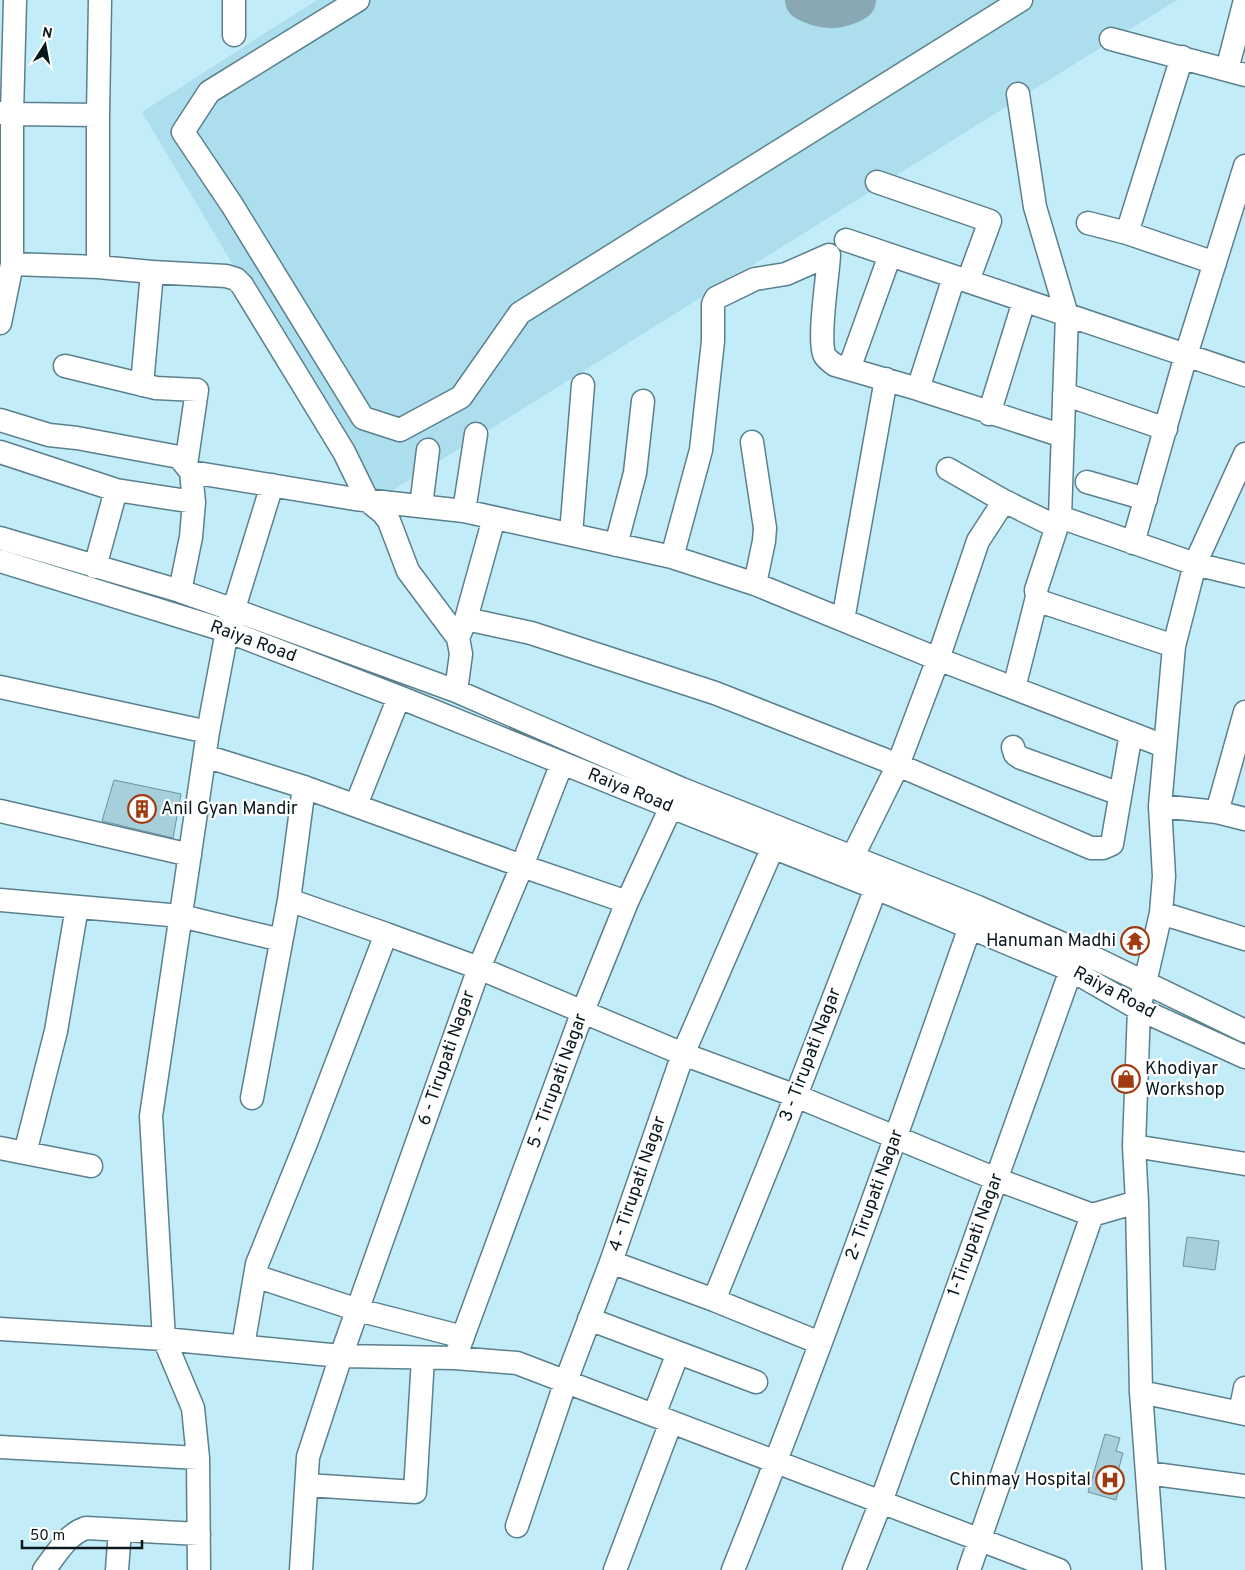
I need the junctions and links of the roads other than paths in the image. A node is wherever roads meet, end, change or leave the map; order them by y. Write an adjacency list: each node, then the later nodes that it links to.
1 (15, 0): 12 (street)
2 (100, 0): 13 (street)
3 (234, 0): 7 (street)
4 (358, 0): 5 (street)
5 (1021, 0)
6 (1245, 0): 10 (street)
7 (234, 35)
8 (1111, 39): 9 (street)
9 (1182, 57): 10 (street); 17 (street)
10 (1236, 72)
11 (1018, 94): 26 (street)
12 (6, 114): 13 (street); 21 (street)
13 (98, 115): 22 (street)
14 (1245, 166): 20 (street)
15 (877, 182): 24 (street)
16 (1088, 223): 17 (street)
17 (1127, 233): 20 (street)
18 (846, 240): 19 (street)
19 (890, 255): 24 (street); 30 (street)
20 (1215, 263): 28 (street)
21 (12, 264): 22 (street); 27 (street)
22 (98, 268): 23 (street)
23 (152, 272): 33 (street); 53 (street)
24 (961, 279): 25 (street); 35 (street)
25 (1024, 301): 26 (street); 38 (street)
26 (1067, 315): 28 (street); 36 (street)
27 (0, 323)
28 (1186, 356): 31 (street); 40 (street)
29 (65, 366): 33 (street)
30 (849, 369): 32 (street); 64 (street)
31 (1245, 375)
32 (886, 380): 35 (street); 73 (street)
33 (142, 385): 47 (street)
34 (583, 385): 60 (street)
35 (918, 389): 38 (street)
36 (1064, 394): 40 (street); 42 (street)
37 (643, 400): 63 (street)
38 (989, 414): 42 (street)
39 (0, 420): 47 (street)
40 (1166, 429): 52 (street)
41 (476, 434): 57 (street)
42 (1063, 436): 59 (street)
43 (752, 442): 69 (street)
44 (428, 450): 56 (street)
45 (0, 452): 51 (street)
46 (1245, 454): 66 (street)
47 (188, 469): 50 (street); 55 (street)
48 (948, 469): 54 (street)
49 (1087, 482): 52 (street)
50 (272, 485): 53 (street); 72 (street)
51 (116, 490): 55 (street); 67 (street)
52 (1146, 499): 62 (street)
53 (368, 501): 56 (street); 74 (street)
54 (1004, 501): 59 (street); 77 (street)
55 (194, 502): 70 (street)
56 (421, 506): 57 (street)
57 (464, 511): 58 (street)
58 (494, 518): 60 (street); 74 (street)
59 (1059, 522): 62 (street); 71 (street)
60 (571, 534): 63 (street)
61 (0, 538): 67 (street, Raiya Road)
62 (1134, 543): 66 (street)
63 (616, 545): 64 (street)
64 (672, 557): 69 (street)
65 (0, 561): 75 (street, Raiya Road)
66 (1195, 564): 68 (street); 76 (street)
67 (95, 567): 70 (street, Raiya Road)
68 (1245, 576)
69 (755, 584): 73 (street)
70 (180, 591): 72 (street, Raiya Road)
71 (1037, 597): 76 (street); 79 (street)
72 (234, 610): 75 (street); 80 (street, Raiya Road)
73 (843, 620): 77 (street)
74 (462, 628): 80 (street); 89 (street)
75 (226, 632): 81 (street, Raiya Road); 83 (street)
76 (1174, 646): 85 (street)
77 (938, 659): 79 (street); 89 (street)
78 (0, 687): 83 (street)
79 (1014, 688): 84 (street)
80 (456, 691): 101 (street, Raiya Road)
81 (399, 697): 88 (street, Raiya Road); 92 (street)
82 (1245, 712): 96 (street)
83 (208, 732): 87 (street)
84 (1131, 734): 85 (street); 91 (street)
85 (1164, 746): 93 (street)
86 (1013, 748): 91 (street)
87 (205, 756): 90 (street); 99 (street)
88 (562, 763): 94 (street, Raiya Road); 100 (street, 6 - Tirupati Nagar)
89 (898, 765): 91 (street); 101 (street)
90 (304, 787): 92 (street); 104 (street)
91 (1120, 794)
92 (356, 806): 100 (street)
93 (1160, 806): 96 (street); 107 (street)
94 (671, 807): 98 (street, Raiya Road); 105 (street, 5 - Tirupati Nagar)
95 (0, 811): 99 (street)
96 (1217, 812): 97 (street)
97 (1245, 819)
98 (773, 847): 101 (street, Raiya Road); 119 (street, 4 - Tirupati Nagar)
99 (190, 855): 108 (street)
100 (522, 866): 105 (street); 113 (street, 6 - Tirupati Nagar)
101 (848, 866): 102 (street, Raiya Road); 115 (street, Raiya Road)
102 (876, 888): 109 (street, Raiya Road); 121 (street, 3 - Tirupati Nagar)
103 (0, 900): 106 (street)
104 (289, 900): 110 (street); 112 (street)
105 (627, 902): 117 (street, 5 - Tirupati Nagar)
106 (77, 907): 108 (street); 126 (street)
107 (1161, 913): 111 (street); 115 (street)
108 (181, 916): 112 (street); 139 (street)
109 (970, 927): 114 (street, Raiya Road); 123 (street, 2- Tirupati Nagar)
110 (386, 934): 113 (street); 133 (street)
111 (1245, 939)
112 (281, 940): 122 (street)
113 (479, 968): 117 (street); 135 (street, 6 - Tirupati Nagar)
114 (1071, 970): 116 (street, Raiya Road); 129 (street, 1-Tirupati Nagar)
115 (1145, 982): 116 (street); 118 (street, Raiya Road)
116 (1139, 1009): 120 (street, Raiya Road); 124 (street)
117 (584, 1010): 119 (street); 138 (street, 5 - Tirupati Nagar)
118 (1245, 1031)
119 (683, 1054): 121 (street); 132 (street, 4 - Tirupati Nagar)
120 (1245, 1057)
121 (796, 1096): 123 (street); 134 (street, 3 - Tirupati Nagar)
122 (252, 1098)
123 (896, 1138): 129 (street); 140 (street, 2- Tirupati Nagar)
124 (1134, 1146): 127 (street); 130 (street)
125 (0, 1148): 126 (street)
126 (25, 1153): 128 (street)
127 (1245, 1164)
128 (91, 1166)
129 (996, 1179): 131 (street); 158 (street, 1-Tirupati Nagar)
130 (1137, 1202): 131 (street); 149 (street)
131 (1092, 1215): 162 (street)
132 (611, 1262): 134 (street); 136 (street, 4 - Tirupati Nagar)
133 (255, 1276): 135 (street); 141 (street)
134 (714, 1300): 140 (street)
135 (358, 1310): 138 (street); 143 (street, 6 - Tirupati Nagar)
136 (589, 1319): 142 (street); 146 (street, 4 - Tirupati Nagar)
137 (0, 1329): 139 (street)
138 (463, 1337): 145 (street, 5 - Tirupati Nagar)
139 (164, 1339): 141 (street); 153 (street)
140 (820, 1343): 154 (street, 2- Tirupati Nagar)
141 (242, 1346): 143 (street)
142 (678, 1352): 147 (street); 151 (street)
143 (341, 1356): 144 (street); 156 (street, 6 - Tirupati Nagar)
144 (423, 1358): 145 (street); 156 (street)
145 (455, 1358): 146 (street)
146 (566, 1382): 151 (street); 159 (street, 4 - Tirupati Nagar)
147 (756, 1382)
148 (1245, 1388): 150 (street)
149 (1141, 1392): 150 (street); 155 (street)
150 (1242, 1413)
151 (662, 1418): 154 (street); 167 (street)
152 (0, 1447): 153 (street)
153 (198, 1458): 161 (street)
154 (777, 1462): 158 (street); 168 (street, 2- Tirupati Nagar)
155 (1147, 1473): 157 (street); 172 (street)
156 (306, 1486): 166 (street, 6 - Tirupati Nagar)
157 (1245, 1486)
158 (881, 1502): 162 (street); 169 (street, 1-Tirupati Nagar)
159 (517, 1526)
160 (120, 1530): 161 (street); 163 (street); 164 (street)
161 (199, 1534): 165 (street)
162 (980, 1540): 170 (street); 171 (street)
163 (44, 1570)
164 (117, 1570)
165 (199, 1570)
166 (301, 1570)
167 (615, 1570)
168 (733, 1570)
169 (854, 1570)
170 (969, 1570)
171 (1059, 1570)
172 (1154, 1570)

